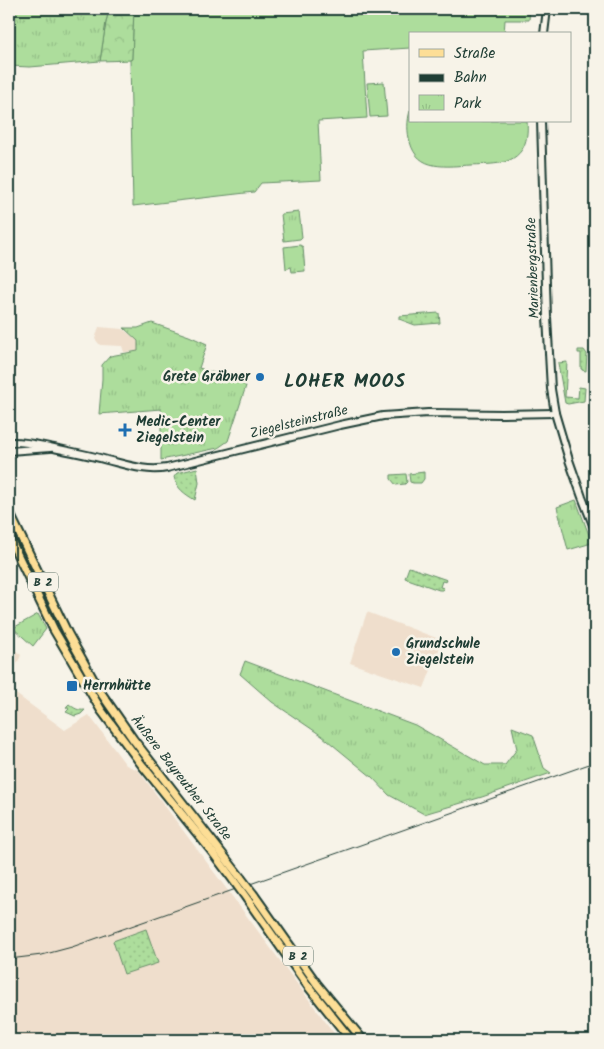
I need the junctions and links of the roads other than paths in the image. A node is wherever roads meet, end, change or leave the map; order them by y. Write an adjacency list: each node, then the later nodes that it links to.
1 (547, 9): 2 (main road)
2 (544, 32)
3 (541, 122): 4 (main road, Marienbergstraße)
4 (555, 413): 6 (main road, Ziegelsteinstraße); 9 (main road, Marienbergstraße)
5 (9, 442): 6 (main road, Ziegelsteinstraße)
6 (53, 448): 7 (main road, Ziegelsteinstraße)
7 (9, 451)
8 (9, 512): 11 (main road, Äußere Bayreuther Straße / B 2, bridge)
9 (595, 530)
10 (9, 537): 11 (main road, Äußere Bayreuther Straße / B 2, bridge)
11 (251, 897): 12 (main road, Äußere Bayreuther Straße / B 2); 13 (main road, Äußere Bayreuther Straße / B 2)
12 (351, 1040)
13 (363, 1040)

